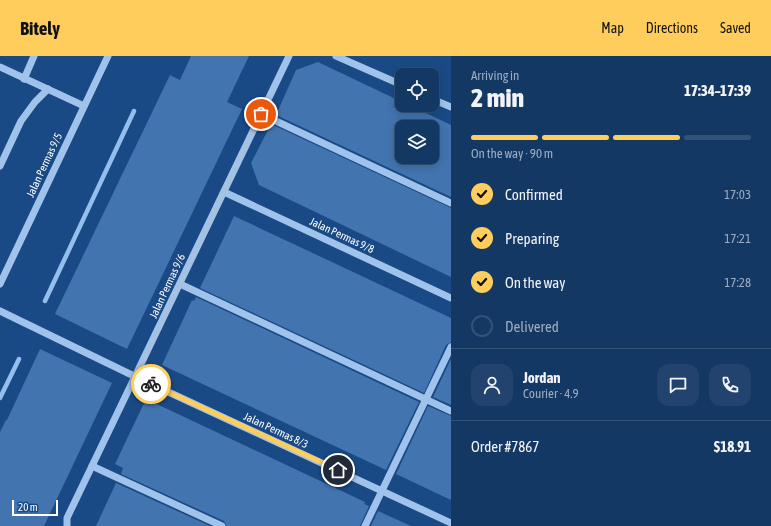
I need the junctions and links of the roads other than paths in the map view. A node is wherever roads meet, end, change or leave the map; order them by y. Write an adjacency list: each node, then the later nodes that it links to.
1 (34, 56): 6 (street)
2 (108, 56): 10 (street, Jalan Permas 9/5)
3 (289, 56): 12 (street, Jalan Permas 9/6)
4 (336, 56): 7 (street)
5 (0, 67): 6 (street)
6 (24, 78): 8 (street)
7 (395, 82)
8 (48, 89): 10 (street); 13 (street)
9 (439, 102): 11 (street)
10 (84, 106): 16 (street, Jalan Permas 9/5)
11 (451, 107)
12 (261, 114): 14 (street, Jalan Permas 9/6); 15 (street)
13 (0, 166)
14 (224, 192): 17 (street, Jalan Permas 9/6); 18 (street, Jalan Permas 9/8)
15 (451, 203)
16 (0, 284)
17 (180, 284): 21 (street, Jalan Permas 9/6); 22 (street)
18 (451, 298)
19 (0, 311): 21 (street, Jalan Permas 8/3)
20 (451, 347): 22 (street)
21 (136, 377): 24 (street, Jalan Permas 9/6); 25 (street, Jalan Permas 8/3)
22 (426, 399): 23 (street); 25 (street)
23 (451, 411)
24 (92, 466): 27 (street, Jalan Permas 9/6); 28 (street)
25 (382, 491): 26 (street, Jalan Permas 8/3); 29 (street)
26 (451, 523)
27 (67, 526)
28 (222, 526)
29 (365, 526)

